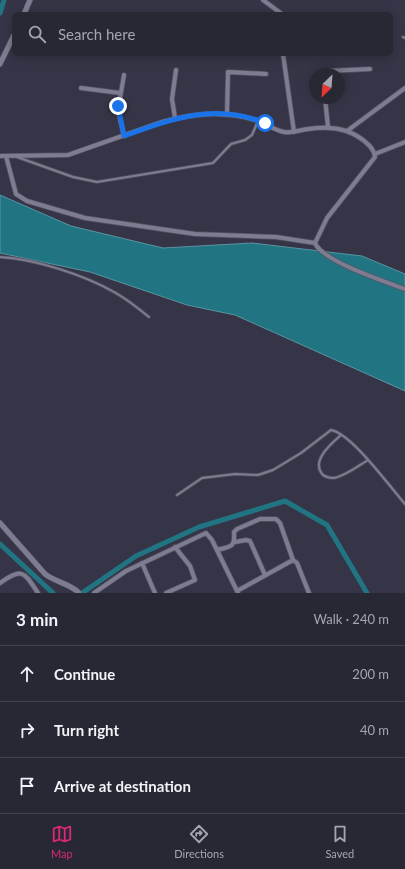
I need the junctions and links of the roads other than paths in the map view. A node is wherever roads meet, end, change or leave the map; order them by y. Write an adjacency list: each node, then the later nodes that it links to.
1 (30, 0): 3 (street)
2 (263, 0): 4 (street)
3 (25, 12)
4 (279, 12)
5 (12, 39): 7 (street)
6 (283, 56): 22 (street)
7 (0, 64)
8 (370, 69): 10 (street)
9 (176, 70): 18 (street)
10 (345, 70)
11 (266, 74): 17 (street)
12 (124, 75): 15 (street)
13 (81, 88): 15 (street)
14 (405, 88): 21 (street)
15 (120, 93): 23 (street)
16 (326, 104): 20 (street)
17 (227, 113): 18 (street); 19 (street)
18 (175, 118): 23 (street)
19 (258, 120): 22 (street); 28 (lane)
20 (328, 127): 21 (street); 22 (street)
21 (347, 131): 25 (street)
22 (294, 132)
23 (124, 136): 28 (street)
24 (405, 142): 25 (street)
25 (374, 154): 29 (street)
26 (0, 156): 27 (street)
27 (6, 156): 28 (street); 29 (street)
28 (16, 157)
29 (315, 243): 31 (street)
30 (0, 257): 32 (lane)
31 (405, 289)
32 (149, 317)
33 (341, 435): 34 (lane); 34 (lane); 35 (lane)
34 (368, 460): 36 (lane)
35 (177, 495)
36 (405, 504)
37 (0, 523): 47 (street)
38 (235, 542): 40 (street); 41 (street); 43 (street)
39 (175, 547): 40 (street); 42 (street); 50 (street)
40 (217, 550): 46 (street)
41 (293, 560): 43 (street); 51 (street)
42 (142, 563): 48 (street); 49 (street)
43 (265, 574): 46 (street)
44 (0, 583): 45 (street)
45 (37, 592)
46 (238, 592)
47 (79, 593)
48 (94, 593)
49 (155, 593)
50 (166, 593)
51 (309, 593)

